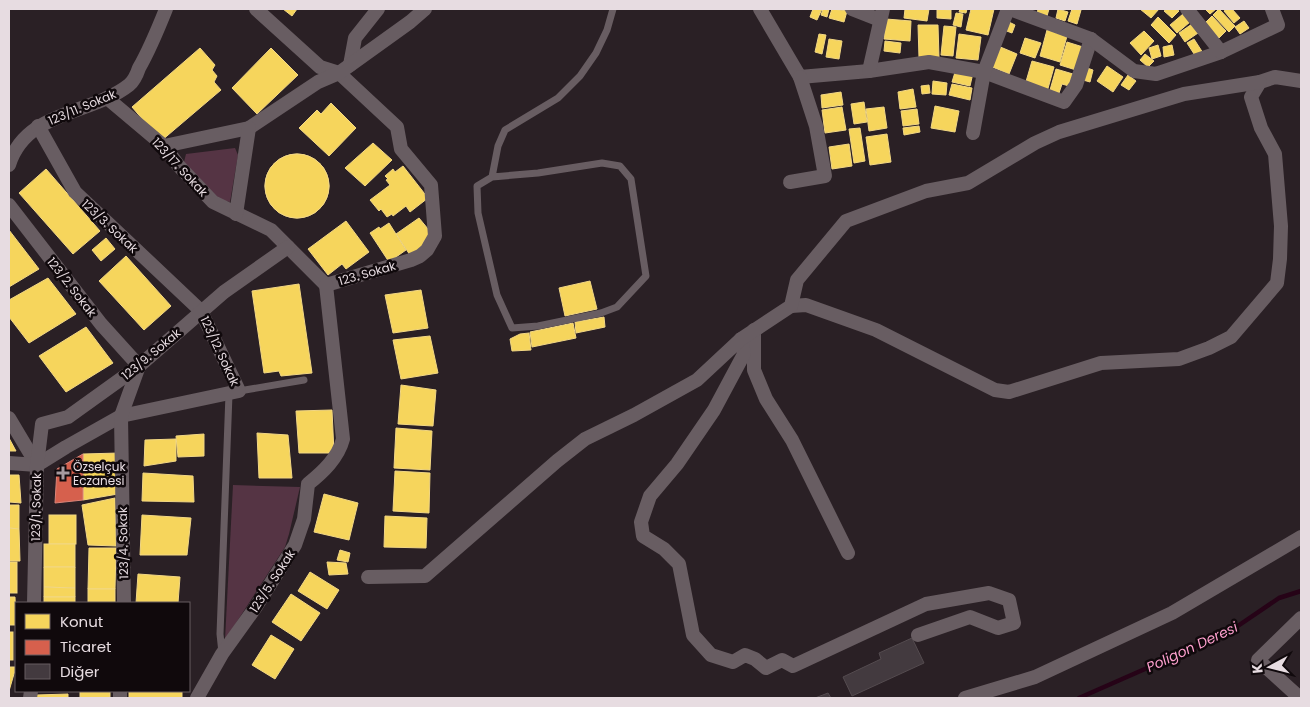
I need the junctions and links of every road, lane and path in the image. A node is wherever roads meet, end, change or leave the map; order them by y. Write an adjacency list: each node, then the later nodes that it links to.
1 (166, 9): 20 (street, 123/11. Sokak)
2 (256, 9): 14 (street)
3 (378, 9): 14 (street)
4 (426, 9): 14 (street)
5 (613, 9): 26 (lane)
6 (760, 9): 17 (street)
7 (852, 9): 11 (street)
8 (1009, 9): 12 (street); 16 (street)
9 (1187, 9): 13 (street)
10 (1272, 9): 13 (street)
11 (881, 14): 15 (street)
12 (1091, 39): 13 (street); 16 (street)
13 (1221, 52)
14 (345, 69): 22 (street); 31 (street, 123. Sokak)
15 (869, 72): 16 (street); 17 (street)
16 (984, 72): 23 (street)
17 (800, 78): 27 (street)
18 (1301, 81): 19 (street)
19 (1260, 82): 32 (street); 32 (street)
20 (107, 98): 21 (street, 123/11. Sokak); 24 (street, 123/17. Sokak)
21 (38, 126): 25 (street); 33 (street, 123/3. Sokak)
22 (249, 128): 24 (street); 29 (street)
23 (973, 133)
24 (164, 146): 29 (street, 123/17. Sokak)
25 (9, 165)
26 (492, 177): 26 (lane)
27 (790, 182)
28 (9, 205): 36 (street, 123/2. Sokak)
29 (236, 214): 30 (street, 123/17. Sokak)
30 (288, 248): 31 (street, 123/17. Sokak); 33 (street, 123/9. Sokak)
31 (326, 284): 37 (street, 123. Sokak)
32 (791, 306): 34 (street)
33 (201, 311): 36 (street, 123/9. Sokak); 39 (street, 123/12. Sokak)
34 (754, 330): 35 (street); 45 (street)
35 (741, 338): 46 (street); 50 (street)
36 (139, 366): 40 (street, 123/4. Sokak); 43 (street, 123/9. Sokak)
37 (337, 374): 51 (street, 123/5. Sokak)
38 (304, 380): 39 (lane)
39 (234, 393): 40 (street); 51 (lane)
40 (121, 416): 43 (street); 48 (street, 123/4. Sokak)
41 (9, 418): 43 (street, 123/1. Sokak)
42 (9, 463): 43 (street)
43 (37, 465): 47 (street, 123/1. Sokak)
44 (1301, 537): 53 (street)
45 (848, 553)
46 (368, 577)
47 (34, 602)
48 (124, 602)
49 (1301, 618): 54 (street)
50 (918, 635)
51 (222, 654): 52 (street, 123/5. Sokak)
52 (197, 698)
53 (965, 698)
54 (1300, 698)

